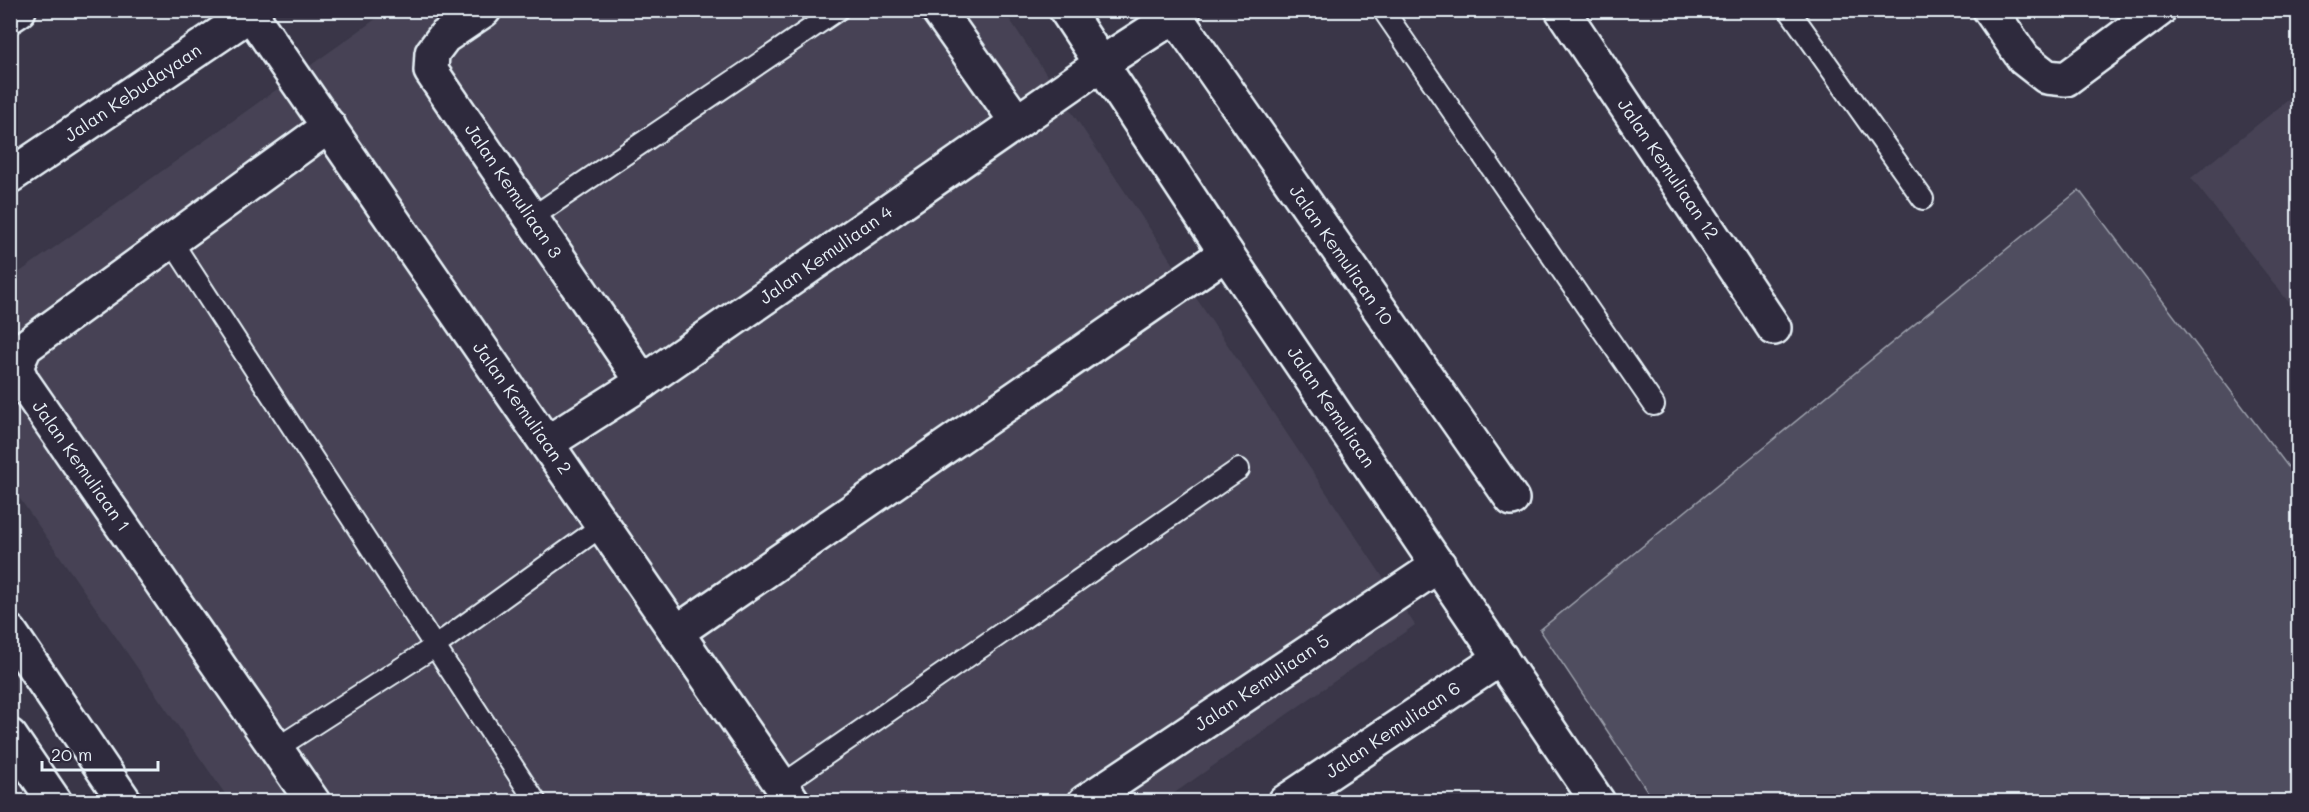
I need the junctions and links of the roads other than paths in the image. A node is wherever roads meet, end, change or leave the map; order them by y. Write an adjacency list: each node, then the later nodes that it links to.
1 (19, 10): 13 (street)
2 (484, 10): 19 (street, Jalan Kemuliaan 3)
3 (838, 10): 19 (lane)
4 (938, 10): 15 (street)
5 (1066, 10): 14 (street, Jalan Kemuliaan)
6 (1383, 10): 24 (lane)
7 (1562, 10): 22 (street, Jalan Kemuliaan 12)
8 (1789, 10): 18 (lane)
9 (1990, 10): 10 (street)
10 (2159, 10)
11 (254, 12): 16 (street, Jalan Kemuliaan 2); 17 (street, Jalan Kebudayaan)
12 (1176, 13): 14 (street, Jalan Kemuliaan 4); 27 (street, Jalan Kemuliaan 10)
13 (10, 16)
14 (1102, 63): 15 (street, Jalan Kemuliaan 4); 21 (street, Jalan Kemuliaan)
15 (1017, 122): 23 (street, Jalan Kemuliaan 4)
16 (329, 126): 20 (street, Jalan Kemuliaan 1); 25 (street, Jalan Kemuliaan 2)
17 (10, 176)
18 (1923, 199)
19 (531, 218): 23 (street, Jalan Kemuliaan 3)
20 (172, 242): 32 (lane); 35 (street, Jalan Kemuliaan 1)
21 (1226, 253): 29 (street, Jalan Kemuliaan); 31 (street)
22 (1774, 328)
23 (643, 382): 25 (street, Jalan Kemuliaan 4)
24 (1654, 405)
25 (547, 443): 28 (street, Jalan Kemuliaan 2)
26 (1239, 469): 36 (lane)
27 (1512, 499)
28 (603, 525): 31 (street, Jalan Kemuliaan 2); 32 (lane)
29 (1438, 566): 33 (street, Jalan Kemuliaan); 42 (street, Jalan Kemuliaan 5)
30 (10, 632): 39 (street)
31 (677, 632): 36 (street, Jalan Kemuliaan 2)
32 (434, 647): 35 (lane); 41 (lane)
33 (1501, 658): 37 (street, Jalan Kemuliaan); 43 (street, Jalan Kemuliaan 6)
34 (10, 736): 38 (street)
35 (277, 748): 40 (street, Jalan Kemuliaan 1)
36 (787, 793)
37 (1587, 798)
38 (55, 801)
39 (125, 801)
40 (313, 801)
41 (536, 801)
42 (1085, 801)
43 (1285, 801)

